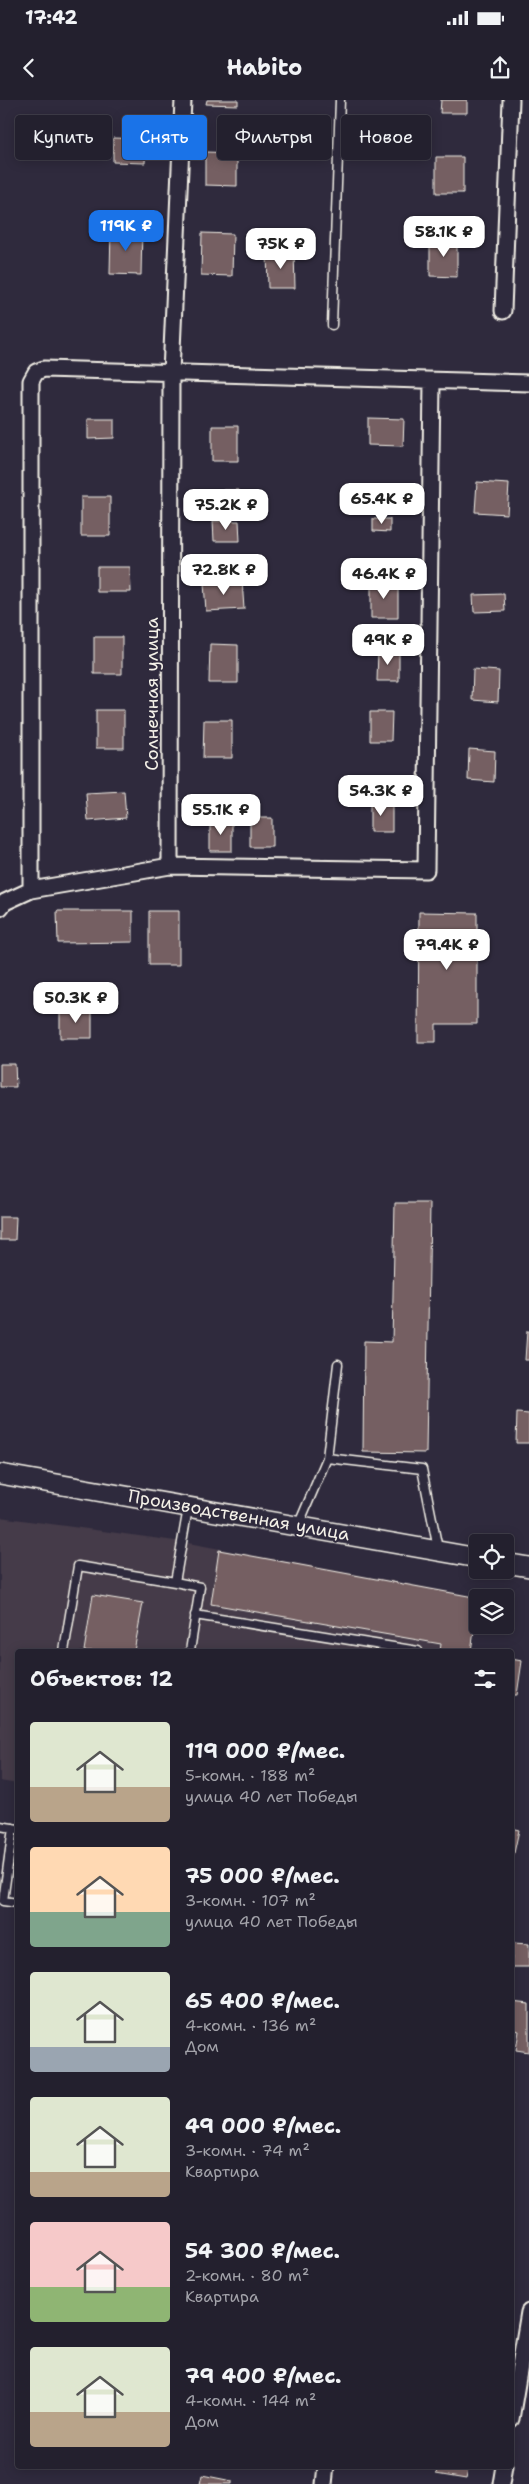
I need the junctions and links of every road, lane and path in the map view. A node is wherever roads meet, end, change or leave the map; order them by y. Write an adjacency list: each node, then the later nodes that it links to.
1 (183, 100): 6 (street, Солнечная улица)
2 (340, 100): 5 (lane)
3 (511, 100): 4 (street)
4 (503, 311)
5 (332, 325)
6 (171, 373): 7 (street); 9 (street, Солнечная улица); 10 (street)
7 (432, 381): 8 (street); 9 (street)
8 (529, 383)
9 (170, 866): 10 (street)
10 (30, 890): 11 (street)
11 (0, 908)
12 (338, 1364): 13 (lane)
13 (327, 1458): 16 (lane); 17 (lane)
14 (0, 1474): 15 (street, Производственная улица)
15 (188, 1506): 16 (street, Производственная улица); 21 (lane)
16 (298, 1526): 17 (street, Производственная улица)
17 (438, 1551): 18 (street, Производственная улица)
18 (469, 1556)
19 (514, 1564): 20 (street)
20 (529, 1567)
21 (175, 1582): 22 (lane); 23 (lane)
22 (195, 1615): 24 (lane); 25 (lane)
23 (64, 1649)
24 (190, 1649)
25 (406, 1649)
26 (0, 1826): 27 (lane)
27 (15, 1828): 28 (lane)
28 (15, 1903)
29 (529, 2312): 30 (street)
30 (514, 2402)
31 (326, 2469): 33 (street)
32 (504, 2469): 34 (street)
33 (324, 2484)
34 (501, 2484)

